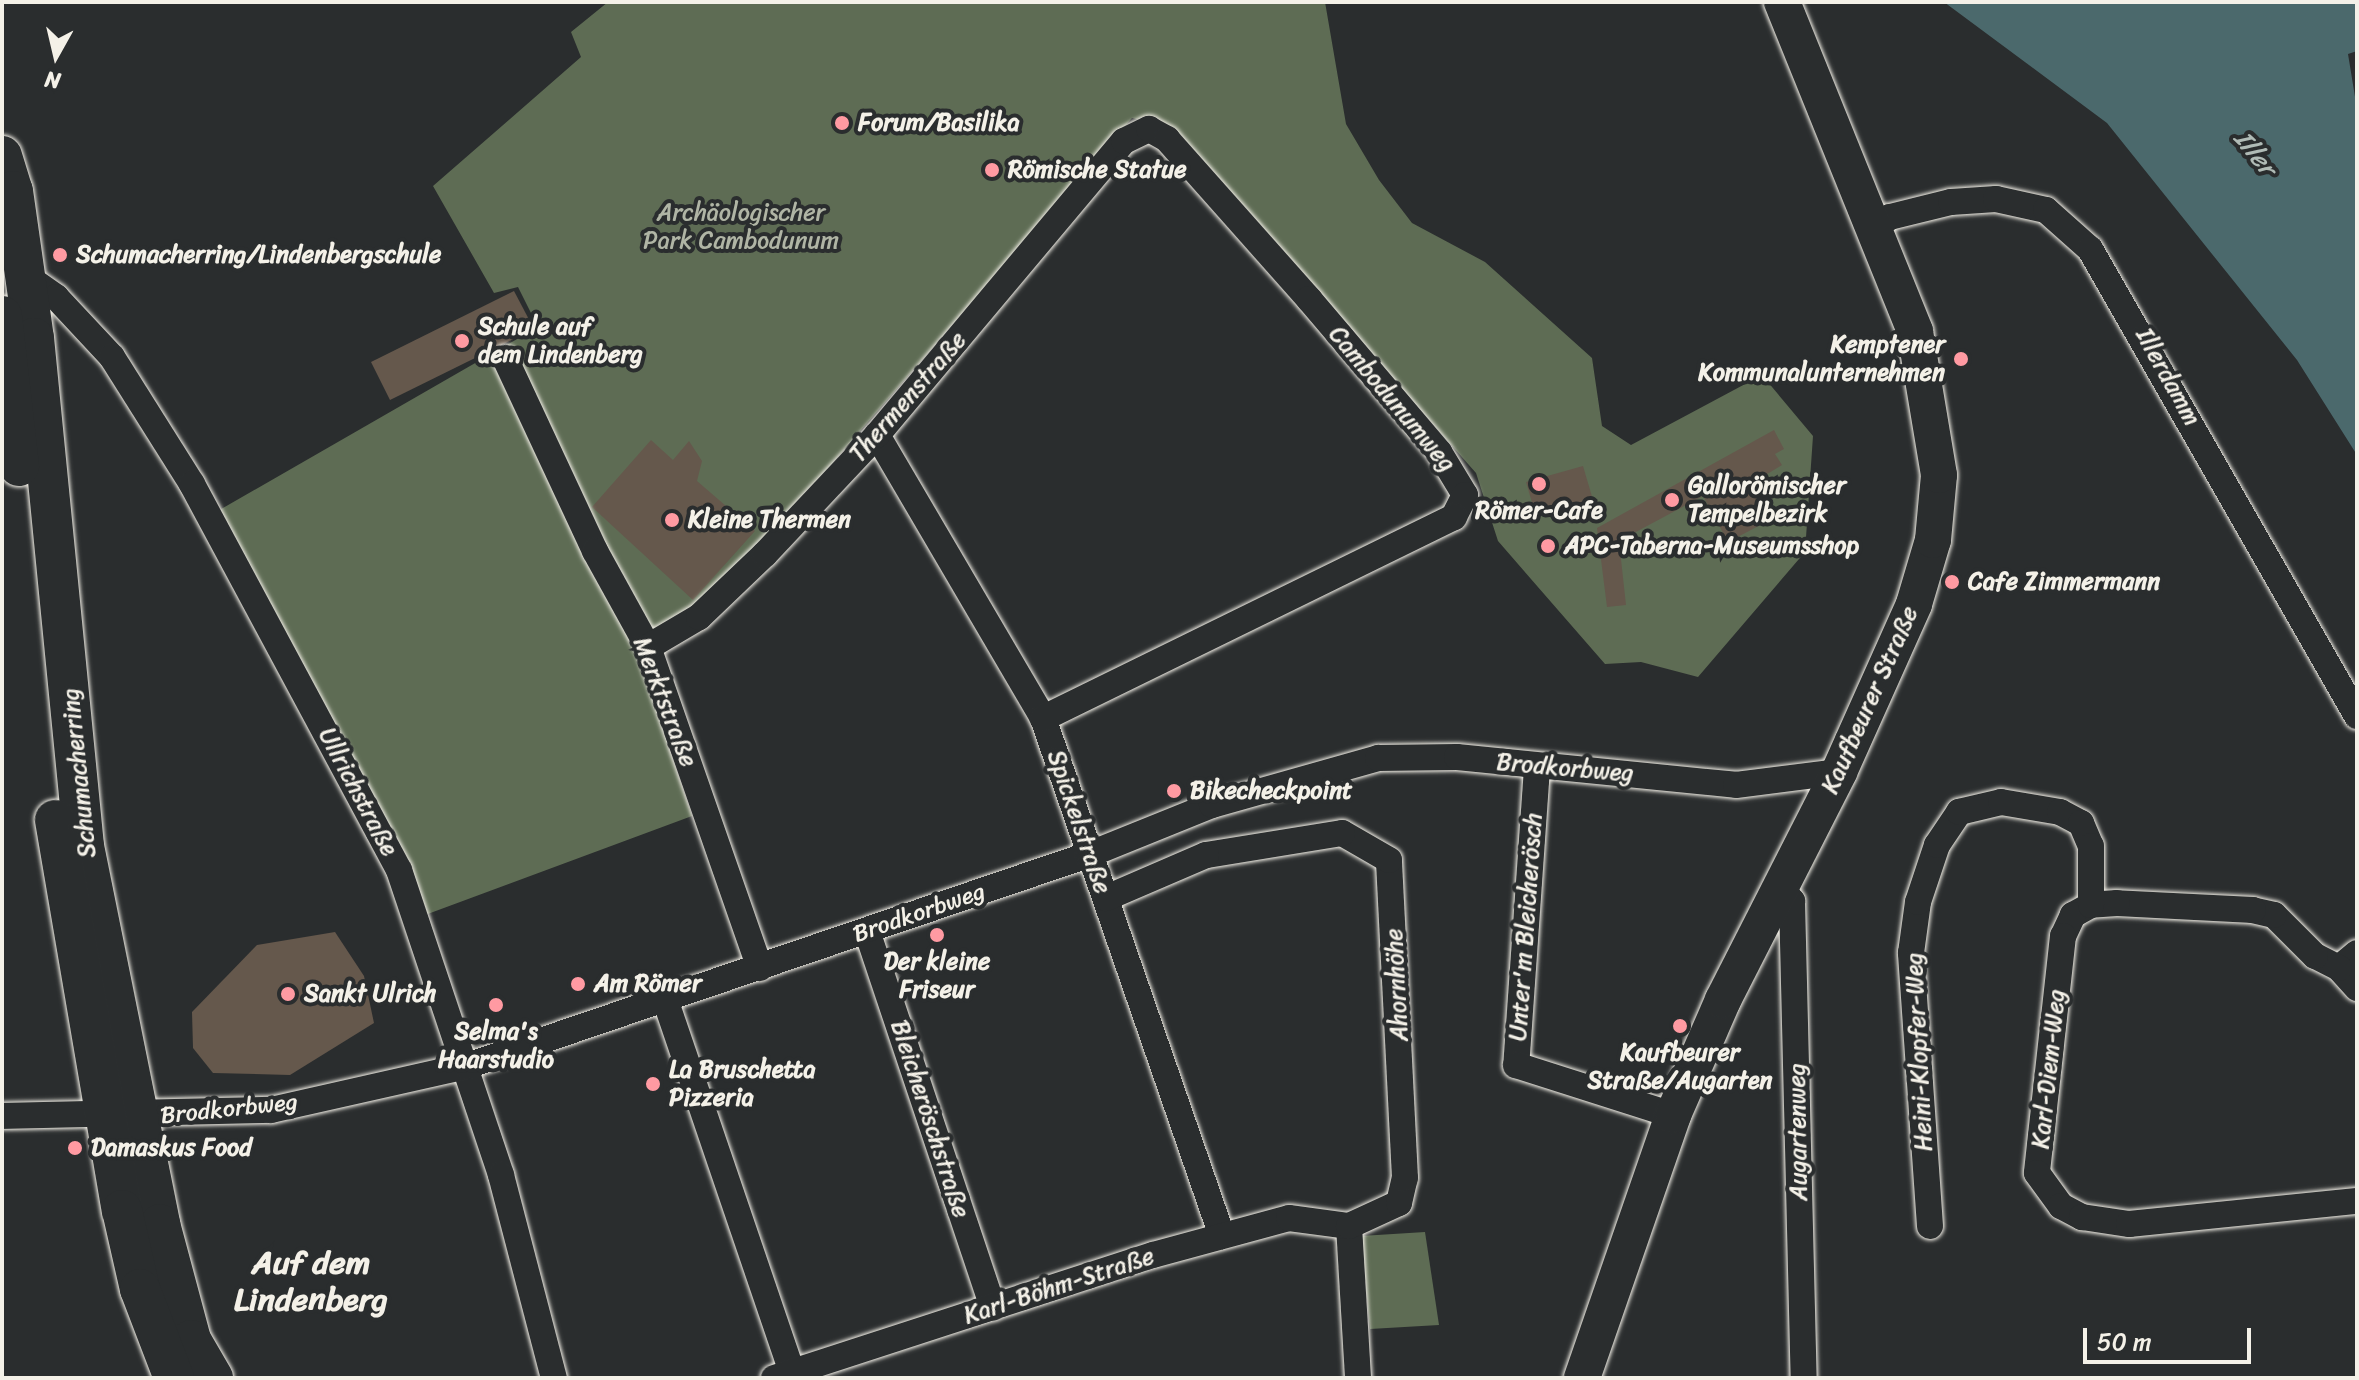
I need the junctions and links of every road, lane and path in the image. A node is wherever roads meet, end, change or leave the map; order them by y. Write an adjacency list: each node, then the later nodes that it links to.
1 (1782, 2): 4 (street, Kaufbeurer Straße)
2 (1149, 129): 8 (street, Thermenstraße); 11 (street, Cambodunumweg)
3 (2, 156): 5 (main road, Schumacherring)
4 (1874, 228): 10 (street, Illerdamm); 13 (street, Kaufbeurer Straße)
5 (26, 276): 6 (main road, Schumacherring); 23 (street, Ullrichstraße)
6 (14, 333): 26 (main road, Schumacherring)
7 (505, 358): 9 (street, Merktstraße)
8 (877, 435): 9 (street, Thermenstraße); 11 (street, Spickelstraße)
9 (648, 647): 20 (street, Merktstraße)
10 (2357, 716)
11 (1043, 718): 14 (street, Spickelstraße)
12 (1537, 768): 13 (street, Brodkorbweg); 14 (street, Brodkorbweg); 25 (street, Unter'm Bleicherösch)
13 (1839, 772): 15 (street, Kaufbeurer Straße)
14 (1088, 855): 16 (street, Spickelstraße); 18 (street, Brodkorbweg)
15 (1782, 889): 25 (street, Kaufbeurer Straße); 38 (street, Augartenweg)
16 (1106, 898): 28 (street, Ahornhöhe); 30 (street, Spickelstraße)
17 (2091, 905): 19 (street); 27 (street, Karl-Diem-Weg); 29 (street, Heini-Klopfer-Weg)
18 (867, 931): 20 (street, Brodkorbweg); 31 (street, Bleicheröschstraße)
19 (2348, 960): 21 (street)
20 (760, 968): 22 (street, Brodkorbweg)
21 (2357, 988)
22 (666, 1002): 23 (street, Brodkorbweg); 32 (street)
23 (467, 1066): 26 (street, Brodkorbweg); 35 (street, Ullrichstraße)
24 (8, 1113): 26 (street, Brodkorbweg)
25 (1673, 1115): 37 (street, Kaufbeurer Straße)
26 (122, 1117): 33 (main road, Schumacherring); 34 (main road, Schumacherring)
27 (2357, 1201)
28 (1349, 1226): 30 (street, Karl-Böhm-Straße); 36 (street)
29 (1930, 1226)
30 (1222, 1236): 31 (street, Karl-Böhm-Straße)
31 (993, 1307): 32 (street, Karl-Böhm-Straße)
32 (783, 1375)
33 (174, 1378)
34 (213, 1378)
35 (554, 1378)
36 (1358, 1378)
37 (1582, 1378)
38 (1804, 1378)

